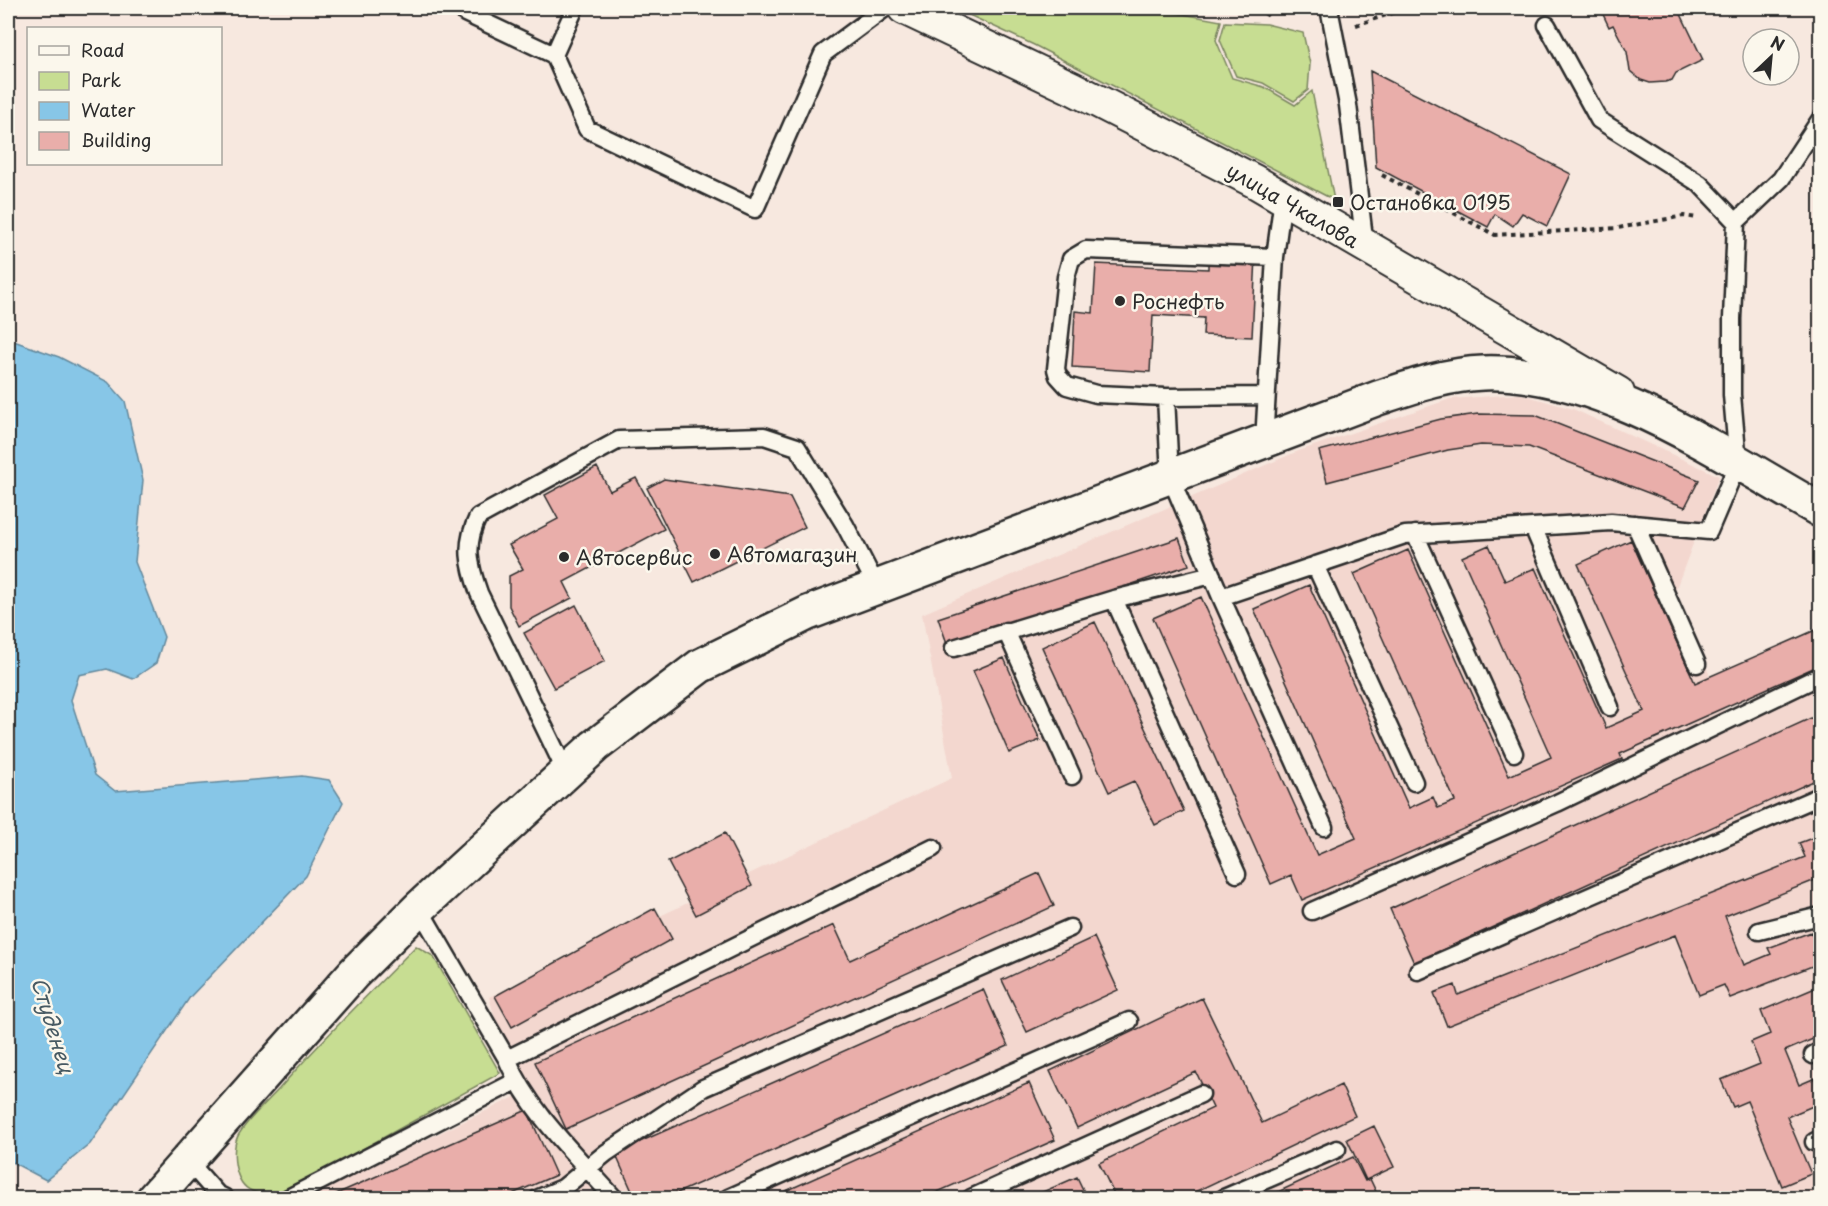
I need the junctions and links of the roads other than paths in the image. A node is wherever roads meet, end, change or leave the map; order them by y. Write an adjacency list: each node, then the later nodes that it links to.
1 (575, 8): 7 (lane)
2 (885, 8): 7 (lane)
3 (904, 8): 9 (street, улица Чкалова)
4 (1329, 8): 11 (lane)
5 (465, 13): 7 (lane)
6 (1547, 25): 10 (lane)
7 (554, 55)
8 (1821, 120): 10 (lane)
9 (1283, 198): 11 (street, улица Чкалова); 12 (lane)
10 (1736, 222): 17 (lane)
11 (1365, 246): 15 (street, улица Чкалова)
12 (1275, 257): 13 (lane); 14 (lane)
13 (1266, 396): 14 (lane); 16 (lane)
14 (1166, 397): 18 (lane)
15 (1670, 426): 16 (main road); 17 (main road)
16 (1264, 441): 18 (main road)
17 (1738, 463): 19 (main road); 20 (lane)
18 (1170, 476): 24 (lane); 25 (main road)
19 (1821, 510)
20 (1635, 524): 21 (lane); 30 (lane)
21 (1533, 527): 22 (lane); 32 (lane)
22 (1416, 534): 23 (lane); 33 (lane)
23 (1316, 565): 26 (lane); 36 (lane)
24 (1212, 575): 26 (lane); 27 (lane)
25 (877, 587): 34 (main road); 34 (lane)
26 (1221, 597): 38 (lane)
27 (1114, 599): 28 (lane); 40 (lane)
28 (1006, 631): 29 (lane); 35 (lane)
29 (954, 648)
30 (1697, 664)
31 (1821, 676): 42 (lane)
32 (1610, 706)
33 (1514, 753)
34 (566, 772): 41 (main road)
35 (1072, 776)
36 (1414, 782)
37 (1821, 796): 46 (lane)
38 (1324, 827)
39 (933, 848): 48 (lane)
40 (1237, 874)
41 (419, 908): 48 (lane); 52 (main road)
42 (1312, 911)
43 (1821, 916): 45 (lane)
44 (1070, 928): 53 (lane)
45 (1759, 931)
46 (1418, 971)
47 (1129, 1021): 59 (lane)
48 (507, 1059): 49 (lane)
49 (516, 1081): 53 (lane); 56 (lane)
50 (1201, 1094): 60 (lane)
51 (1337, 1149): 61 (lane)
52 (188, 1161): 54 (main road); 55 (lane)
53 (587, 1167): 57 (lane); 58 (lane)
54 (154, 1198)
55 (225, 1198)
56 (288, 1198)
57 (539, 1198)
58 (614, 1198)
59 (728, 1198)
60 (971, 1198)
61 (1224, 1198)

